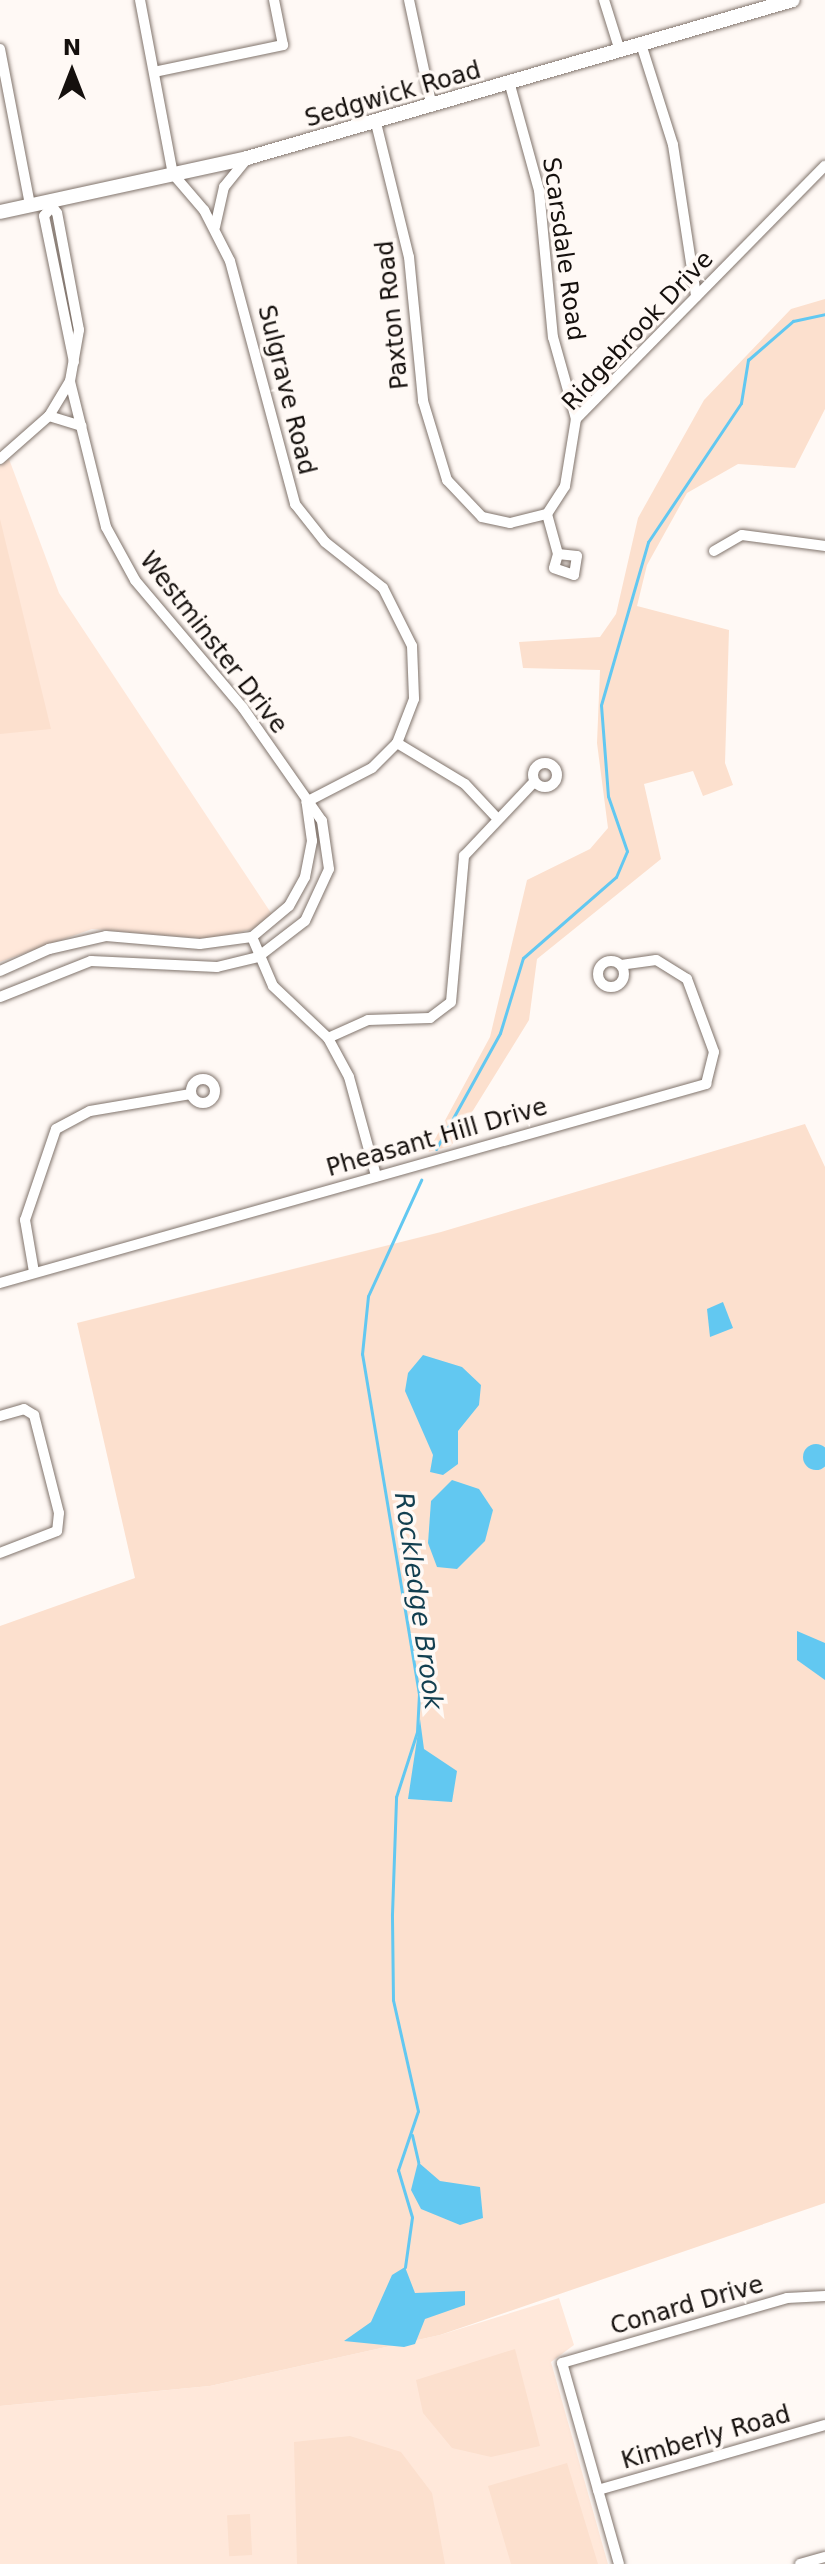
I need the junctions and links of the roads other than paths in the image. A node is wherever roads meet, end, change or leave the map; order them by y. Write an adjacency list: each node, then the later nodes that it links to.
1 (140, 0): 9 (street)
2 (274, 0): 9 (street)
3 (409, 0): 11 (street)
4 (604, 0): 8 (street)
5 (786, 1): 6 (main road, Sedgwick Road)
6 (641, 44): 8 (main road, Sedgwick Road); 20 (street)
7 (0, 49): 16 (street)
8 (620, 51): 10 (main road, Sedgwick Road)
9 (154, 72): 15 (street)
10 (510, 85): 11 (main road, Sedgwick Road); 23 (street, Scarsdale Road)
11 (432, 107): 12 (main road, Sedgwick Road)
12 (376, 123): 13 (main road, Sedgwick Road); 26 (street, Paxton Road)
13 (247, 158): 15 (main road, Sedgwick Road); 19 (street)
14 (825, 166): 20 (street, Ridgebrook Drive)
15 (173, 174): 17 (main road, Sedgwick Road); 19 (street, Sulgrave Road)
16 (30, 205): 17 (main road, Sedgwick Road); 18 (main road, Sedgwick Road)
17 (49, 205): 21 (street, Westminster Drive)
18 (0, 212)
19 (215, 227): 30 (street, Sulgrave Road)
20 (696, 296): 23 (street, Ridgebrook Drive)
21 (70, 381): 22 (street); 24 (street, Westminster Drive)
22 (49, 416): 24 (street); 25 (street)
23 (576, 419): 26 (street, Ridgebrook Drive)
24 (81, 426): 32 (street, Westminster Drive)
25 (0, 459)
26 (547, 514): 29 (street)
27 (825, 546): 28 (street)
28 (714, 551)
29 (558, 554)
30 (397, 743): 32 (street, Sulgrave Road); 33 (street)
31 (534, 782): 33 (street)
32 (306, 802): 34 (street, Westminster Drive); 35 (street, Westminster Drive)
33 (495, 816): 39 (street)
34 (252, 937): 35 (street); 37 (street)
35 (258, 957): 38 (street, Westminster Drive); 39 (street)
36 (621, 965): 41 (street, Pheasant Hill Drive)
37 (0, 971)
38 (0, 997)
39 (328, 1038): 41 (street)
40 (191, 1094): 42 (street)
41 (376, 1176): 42 (street, Pheasant Hill Drive)
42 (34, 1272): 43 (street, Pheasant Hill Drive)
43 (0, 1283)
44 (0, 1416): 45 (street)
45 (0, 1553)
46 (825, 2296): 48 (street, Conard Drive)
47 (825, 2425): 48 (street, Kimberly Road)
48 (598, 2490): 50 (street)
49 (825, 2557): 51 (street)
50 (619, 2564)
51 (800, 2564)

